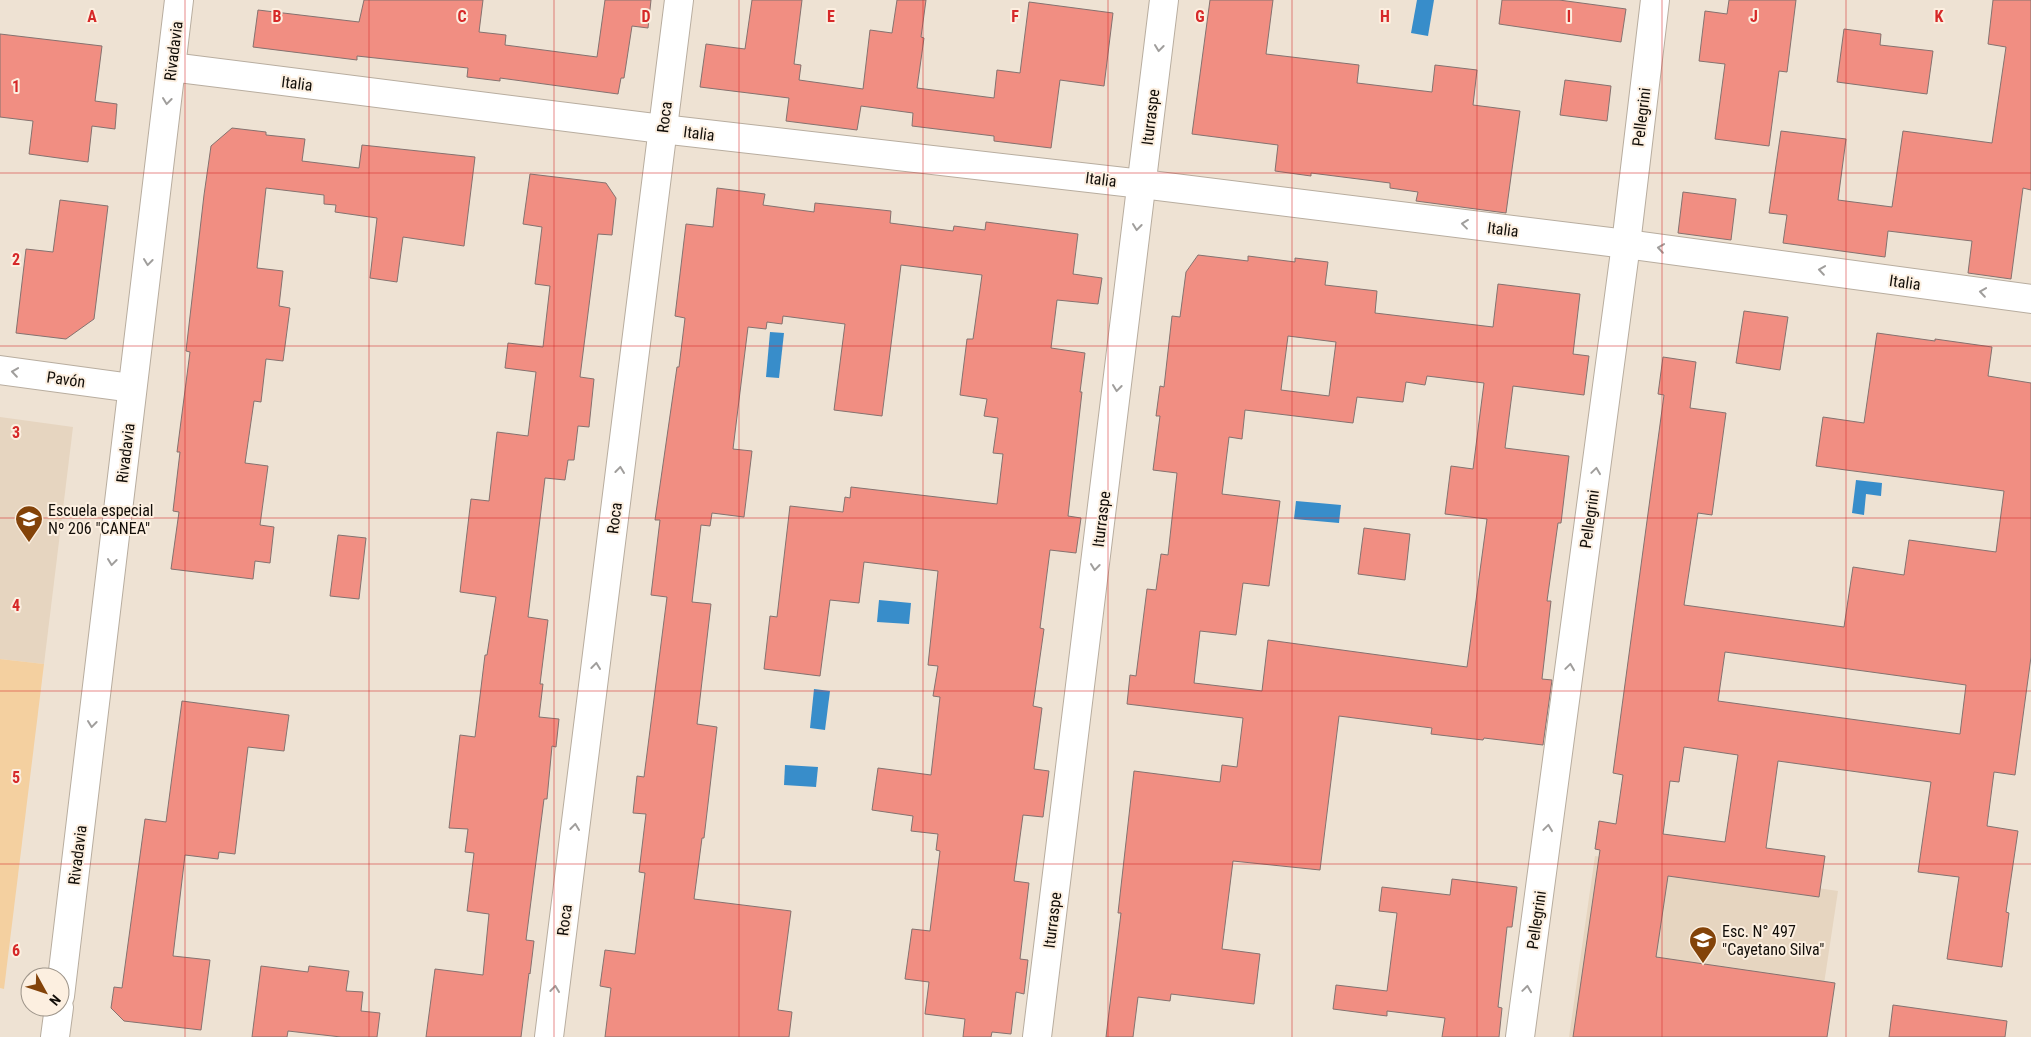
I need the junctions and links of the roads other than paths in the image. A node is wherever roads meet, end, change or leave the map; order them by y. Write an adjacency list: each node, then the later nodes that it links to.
1 (179, 0): 5 (street, Rivadavia)
2 (679, 0): 6 (street, Roca)
3 (1164, 0): 7 (street, Iturraspe, one-way to 7)
4 (1655, 0): 8 (street, Pellegrini)
5 (171, 67): 6 (street, Italia); 11 (street, Rivadavia, one-way to 11)
6 (662, 129): 7 (street, Italia); 15 (street, Roca, one-way to 6)
7 (1142, 184): 8 (street, Italia, one-way to 7); 16 (street, Iturraspe, one-way to 16)
8 (1626, 244): 9 (street, Italia, one-way to 8); 17 (street, Pellegrini, one-way to 8)
9 (2031, 299)
10 (0, 370): 11 (street, Pavón, one-way to 10)
11 (132, 388): 12 (street, Rivadavia, one-way to 12)
12 (63, 967)
13 (58, 1017): 14 (street)
14 (55, 1037)
15 (549, 1037)
16 (1037, 1037)
17 (1520, 1037)

